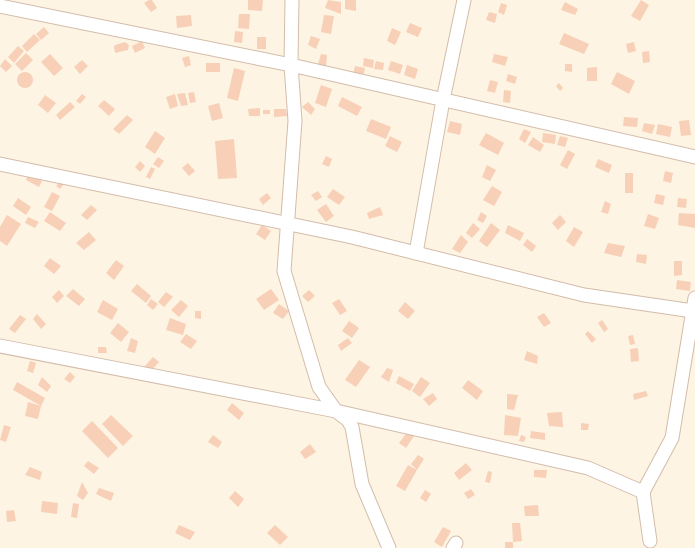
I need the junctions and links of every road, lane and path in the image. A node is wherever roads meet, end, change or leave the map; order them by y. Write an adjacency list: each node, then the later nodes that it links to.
1 (292, 0): 4 (street)
2 (464, 0): 5 (street)
3 (0, 6): 4 (street)
4 (291, 65): 5 (street); 8 (street)
5 (443, 100): 6 (street); 9 (street)
6 (695, 157)
7 (0, 164): 8 (street)
8 (287, 223): 9 (street); 13 (street)
9 (416, 253): 11 (street)
10 (695, 298): 11 (street)
11 (693, 311): 14 (street)
12 (0, 346): 13 (street)
13 (336, 411): 14 (street); 16 (street)
14 (643, 492): 15 (street)
15 (650, 541)
16 (389, 548)

